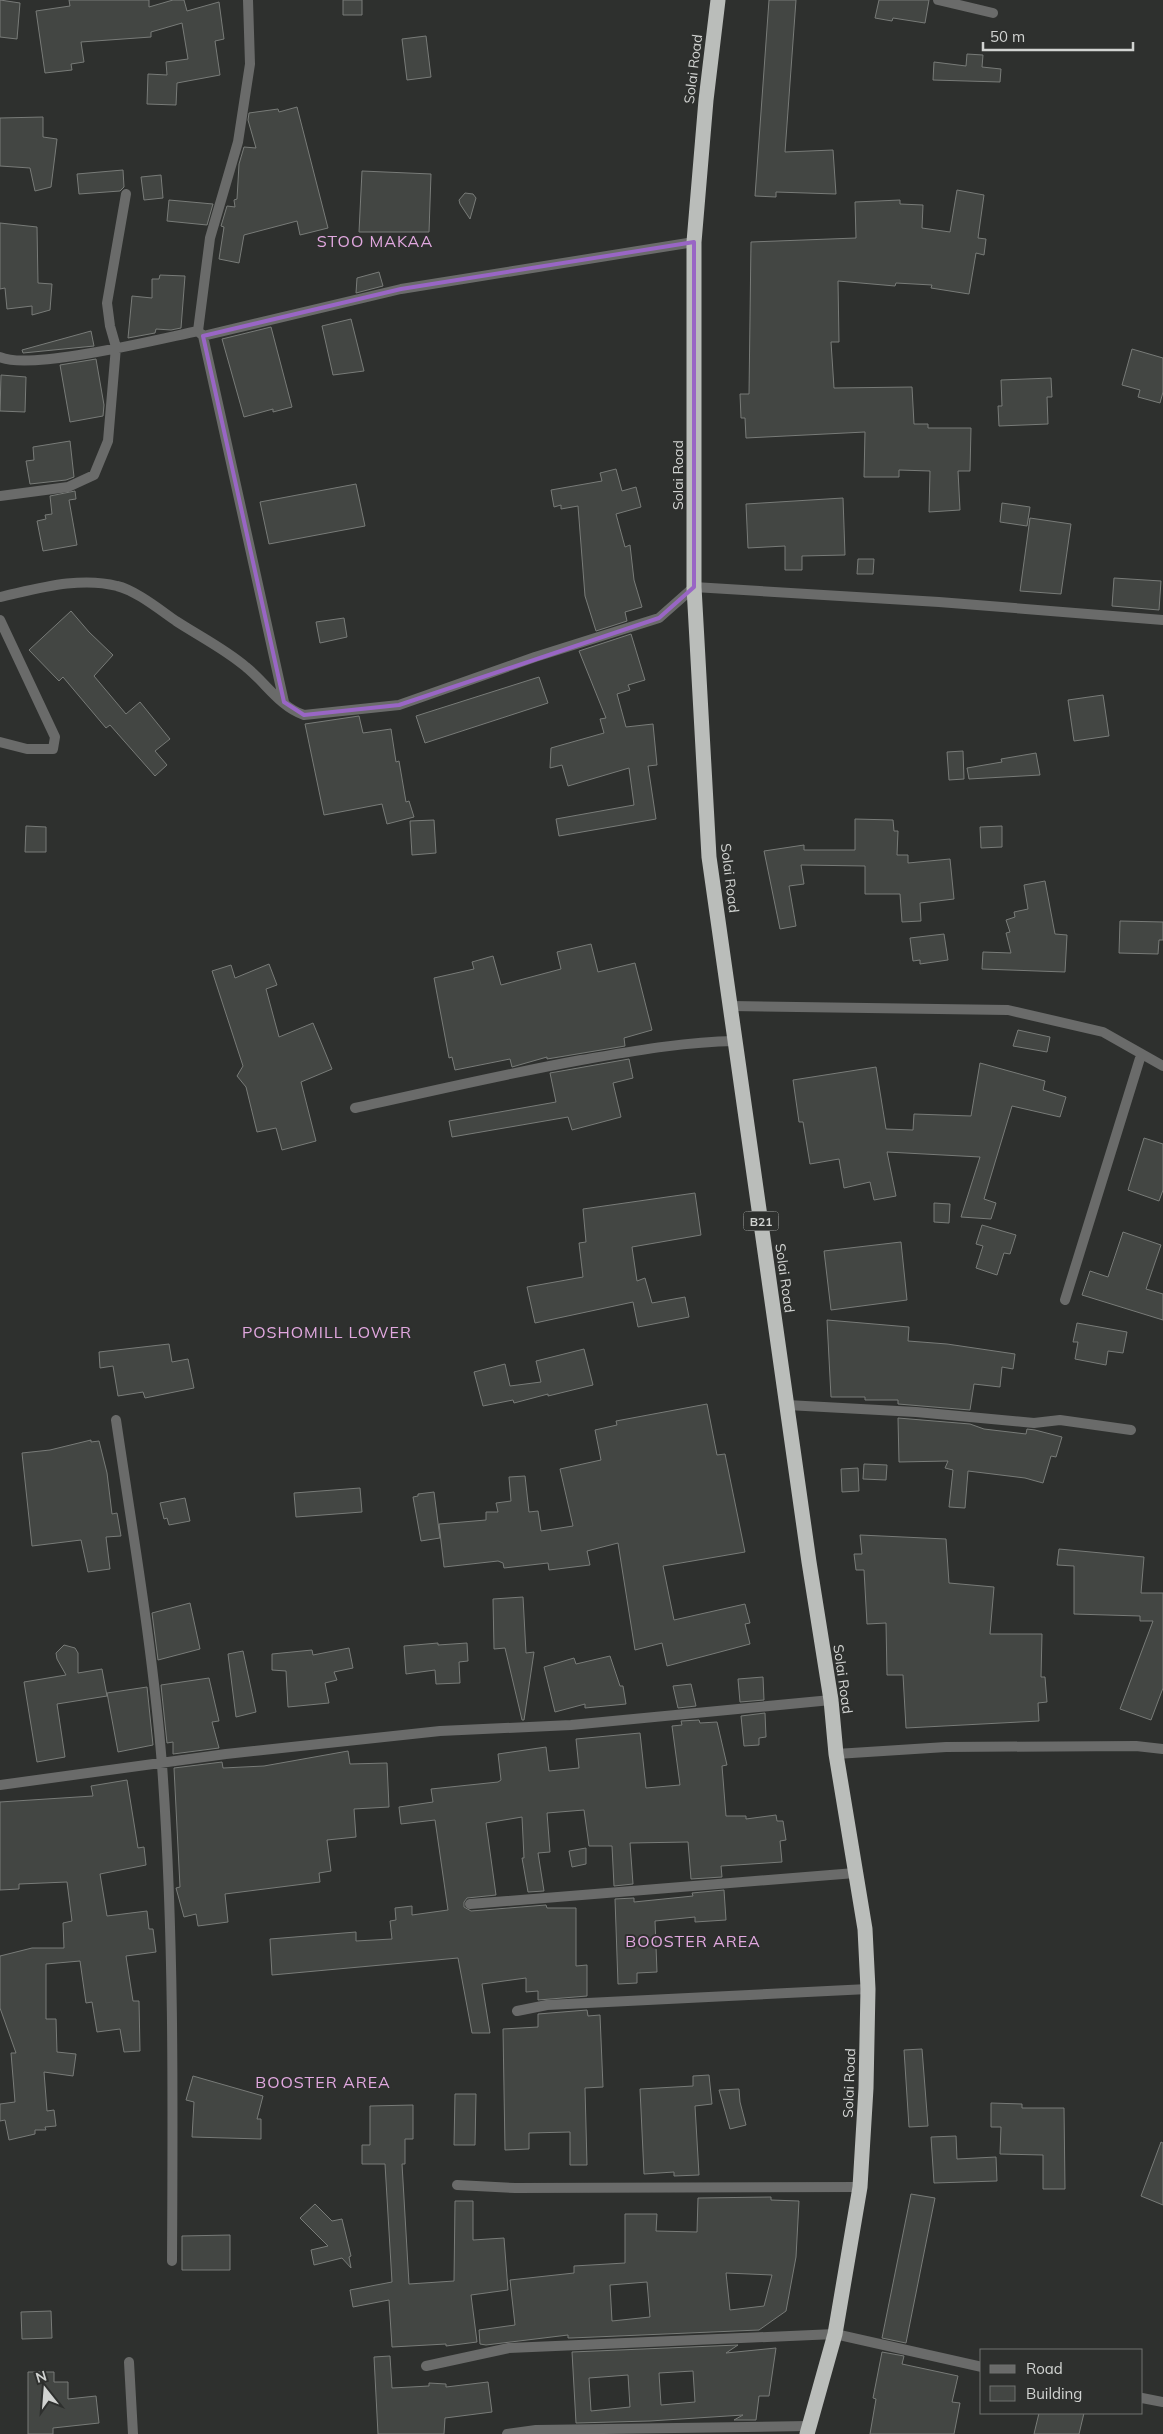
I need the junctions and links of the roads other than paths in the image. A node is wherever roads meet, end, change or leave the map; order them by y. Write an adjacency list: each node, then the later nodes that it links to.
1 (248, 0): 7 (street)
2 (718, 0): 6 (highway, Solai Road / B21)
3 (938, 0): 4 (street)
4 (993, 13)
5 (126, 194): 8 (street)
6 (694, 242): 7 (street); 11 (highway, Solai Road / B21)
7 (200, 334): 8 (street); 15 (street)
8 (116, 347): 9 (street); 10 (street)
9 (0, 357)
10 (0, 496)
11 (694, 587): 14 (street); 15 (street); 17 (highway, Solai Road / B21)
12 (0, 597): 15 (street)
13 (0, 620): 16 (street)
14 (1163, 620)
15 (284, 702)
16 (0, 742)
17 (731, 1006): 18 (highway, Solai Road / B21); 19 (street)
18 (735, 1041): 21 (street); 23 (highway, Solai Road / B21)
19 (1141, 1055): 20 (street); 22 (street)
20 (1163, 1066)
21 (355, 1108)
22 (1065, 1300)
23 (787, 1405): 25 (street); 26 (highway, Solai Road / B21)
24 (116, 1420): 29 (street)
25 (1130, 1430)
26 (830, 1700): 28 (highway, Solai Road / B21); 29 (street)
27 (1163, 1749): 28 (street)
28 (836, 1754): 31 (highway, Solai Road / B21)
29 (162, 1764): 30 (street); 37 (street)
30 (0, 1785)
31 (855, 1873): 32 (street); 33 (highway, Solai Road / B21)
32 (470, 1904)
33 (868, 1989): 34 (street); 36 (highway, Solai Road / B21)
34 (517, 2011)
35 (457, 2185): 36 (street)
36 (860, 2188): 38 (highway, Solai Road / B21)
37 (172, 2262)
38 (834, 2334): 40 (street); 41 (street); 44 (highway, Solai Road / B21)
39 (129, 2362): 45 (street)
40 (426, 2366)
41 (980, 2367)
42 (1143, 2398): 43 (street)
43 (1163, 2402)
44 (808, 2430): 46 (street)
45 (133, 2434)
46 (507, 2434)

